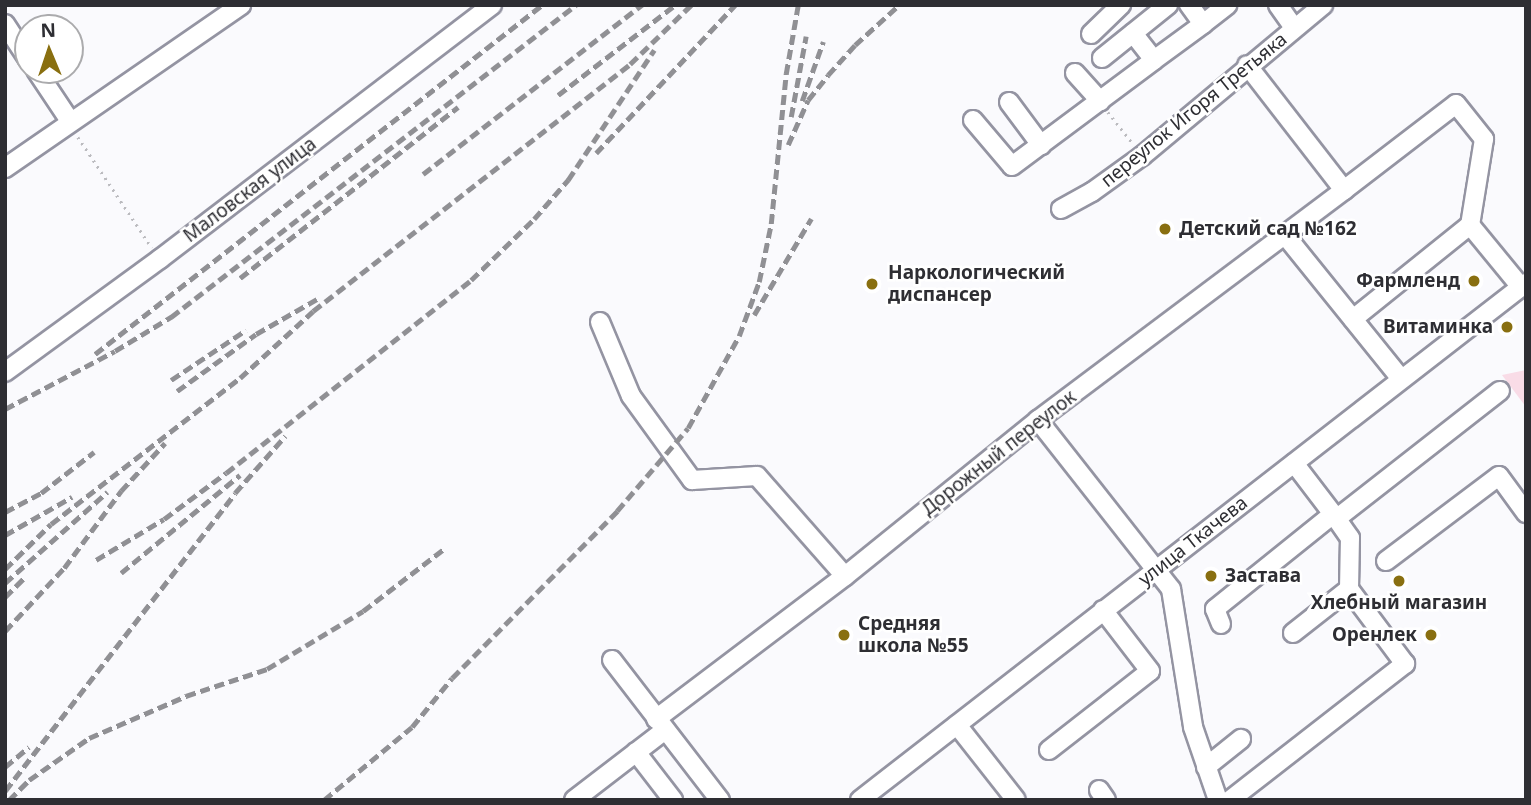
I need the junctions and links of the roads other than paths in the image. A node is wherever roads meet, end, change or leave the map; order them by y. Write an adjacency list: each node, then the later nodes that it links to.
1 (241, 5): 21 (street)
2 (492, 5): 31 (street, Маловская улица)
3 (1121, 5): 12 (street)
4 (1168, 5): 11 (street)
5 (1189, 5): 9 (street)
6 (1227, 5): 9 (street)
7 (1278, 5): 10 (street)
8 (1323, 5): 10 (street, переулок Игоря Третьяка)
9 (1203, 24): 14 (street)
10 (1294, 28): 15 (street, переулок Игоря Третьяка)
11 (1133, 33): 13 (street); 14 (street)
12 (1091, 34)
13 (1102, 58)
14 (1154, 60): 18 (street)
15 (1247, 65): 24 (street); 25 (street, переулок Игоря Третьяка)
16 (1075, 73): 18 (street)
17 (45, 84): 21 (street)
18 (1100, 101): 22 (street)
19 (1009, 102): 22 (street)
20 (974, 120): 22 (street)
21 (70, 121): 23 (street)
22 (1041, 145)
23 (5, 168)
24 (1344, 190): 26 (street, Дорожный переулок); 27 (street, Дорожный переулок)
25 (1061, 209)
26 (1470, 225): 28 (street); 29 (street)
27 (1285, 235): 29 (street); 34 (street, Дорожный переулок)
28 (1523, 285): 32 (street, улица Ткачева)
29 (1353, 319): 32 (street)
30 (600, 322): 40 (street)
31 (5, 372)
32 (1401, 379): 35 (street, улица Ткачева)
33 (1500, 391): 37 (street)
34 (1038, 420): 39 (street); 40 (street, Дорожный переулок)
35 (1294, 463): 37 (street); 39 (street, улица Ткачева)
36 (1526, 513): 38 (street)
37 (1335, 517): 41 (street); 43 (street)
38 (1386, 561)
39 (1156, 569): 42 (street, улица Ткачева); 51 (street)
40 (845, 576): 46 (street, Дорожный переулок)
41 (1349, 589): 44 (street); 58 (street)
42 (1103, 610): 47 (street, улица Ткачева); 49 (street)
43 (1221, 624)
44 (1293, 633)
45 (612, 660): 46 (street)
46 (660, 725): 50 (street, Дорожный переулок); 54 (street)
47 (957, 725): 55 (street, улица Ткачева); 56 (street)
48 (1241, 739): 51 (street)
49 (1049, 750)
50 (636, 752): 52 (street, Дорожный переулок); 53 (street)
51 (1206, 766): 57 (street)
52 (574, 800)
53 (673, 800)
54 (720, 800)
55 (860, 800)
56 (1016, 800)
57 (1218, 800)
58 (1230, 800)

